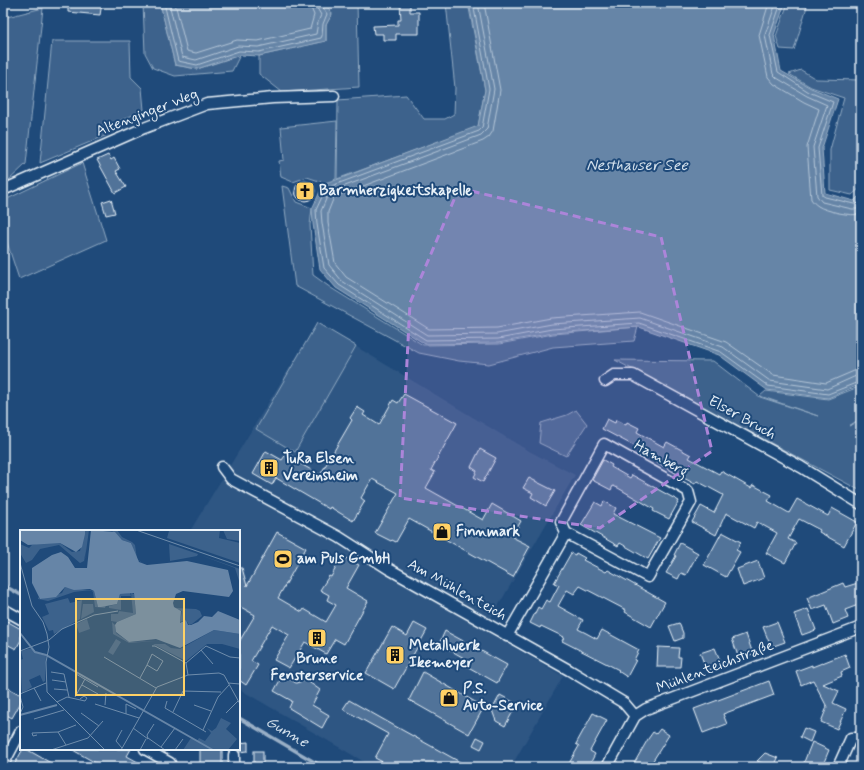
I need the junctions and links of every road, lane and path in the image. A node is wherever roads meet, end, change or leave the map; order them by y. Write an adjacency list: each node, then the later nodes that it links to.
1 (334, 96): 2 (street, Altenginger Weg)
2 (3, 190)
3 (605, 381): 5 (street, Elser Bruch)
4 (222, 467): 10 (street, Am Mühlenteich)
5 (861, 504)
6 (566, 533): 6 (street, Hamberg); 10 (street)
7 (3, 609): 8 (street)
8 (20, 618)
9 (861, 627): 11 (street, Mühlenteichstraße)
10 (507, 636): 11 (street, Am Mühlenteich)
11 (635, 716): 19 (street)
12 (20, 733): 17 (street)
13 (856, 738): 20 (street)
14 (147, 750): 16 (street)
15 (234, 755): 18 (street)
16 (170, 763)
17 (3, 765)
18 (234, 767)
19 (607, 767)
20 (838, 767)

